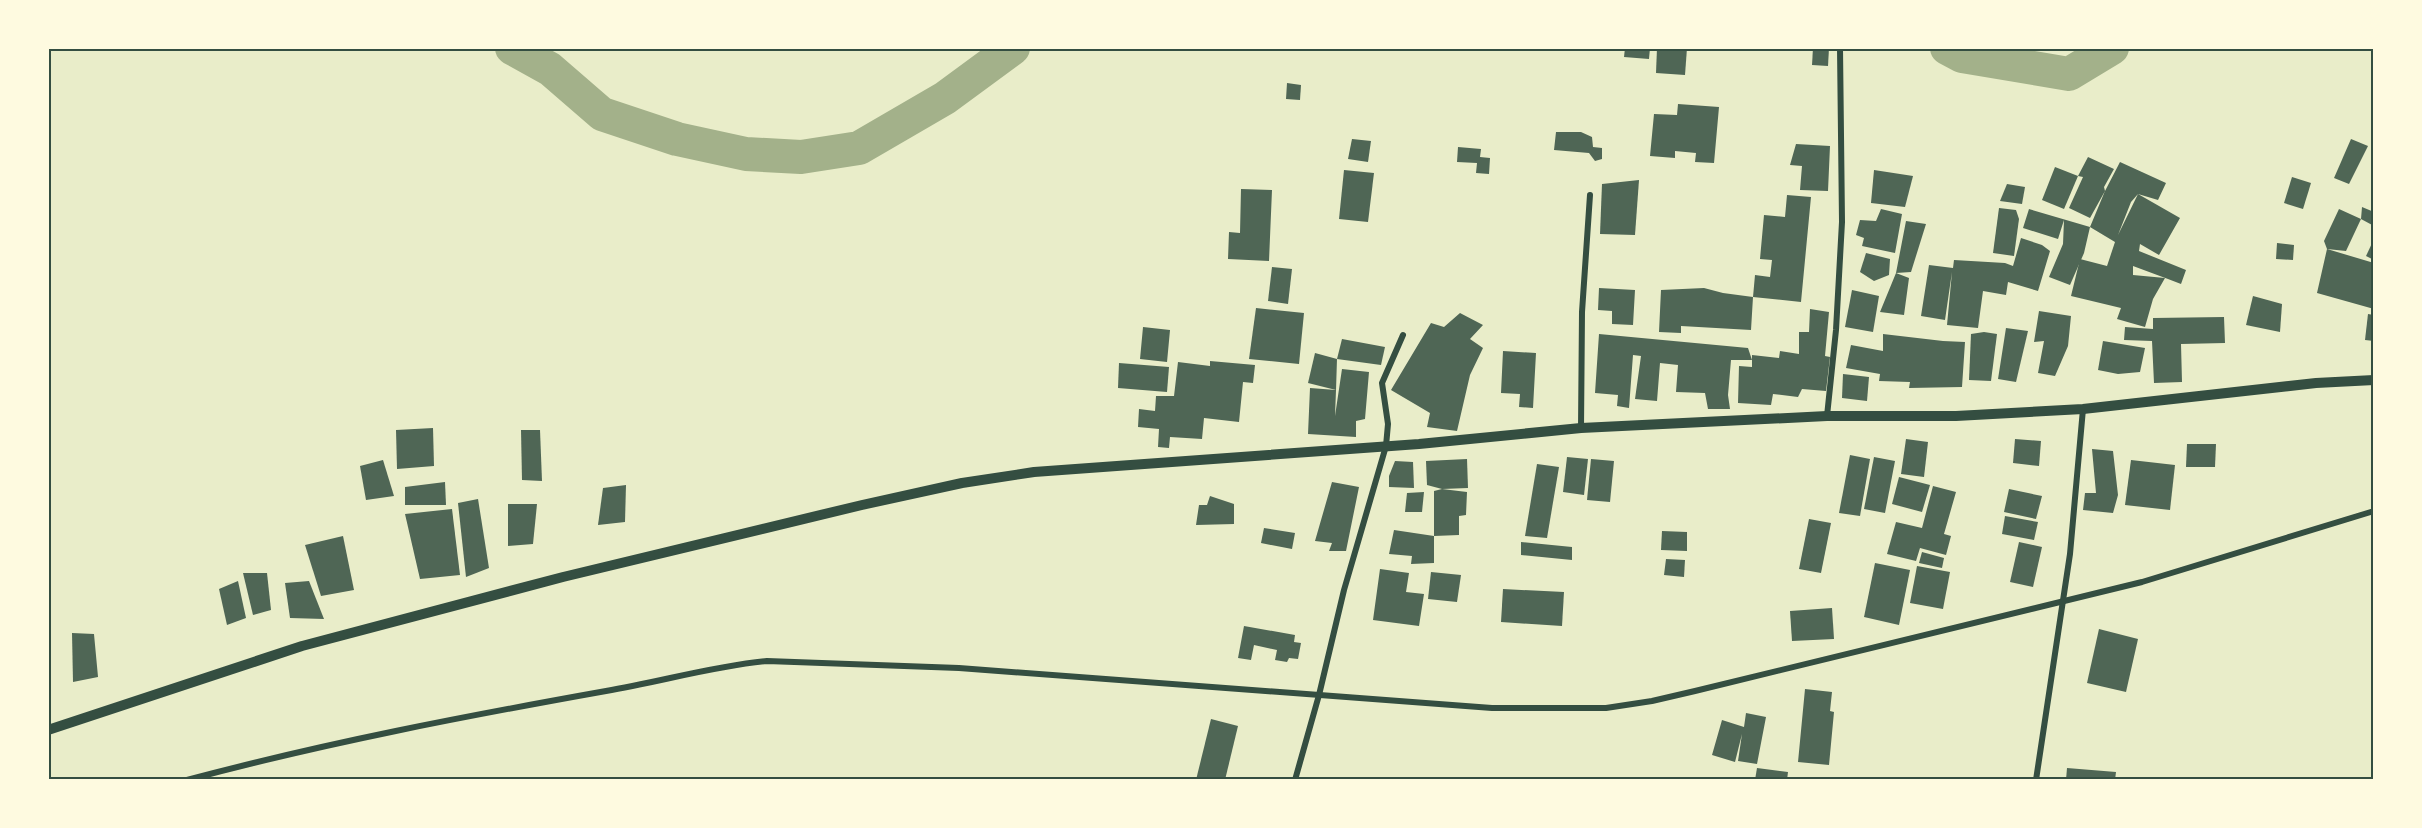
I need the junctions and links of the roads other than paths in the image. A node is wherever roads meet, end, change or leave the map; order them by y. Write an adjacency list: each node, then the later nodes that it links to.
1 (1840, 48): 6 (street)
2 (1590, 195): 7 (street)
3 (1403, 336): 8 (street)
4 (2374, 380): 5 (street)
5 (2083, 409): 6 (street); 10 (street)
6 (1827, 416): 7 (street)
7 (1581, 428): 8 (street)
8 (1386, 446): 11 (street); 12 (street)
9 (2374, 511): 10 (street)
10 (2062, 602): 11 (street); 15 (street)
11 (1319, 695): 13 (street); 14 (street)
12 (48, 730)
13 (188, 780)
14 (1295, 780)
15 (2036, 780)

